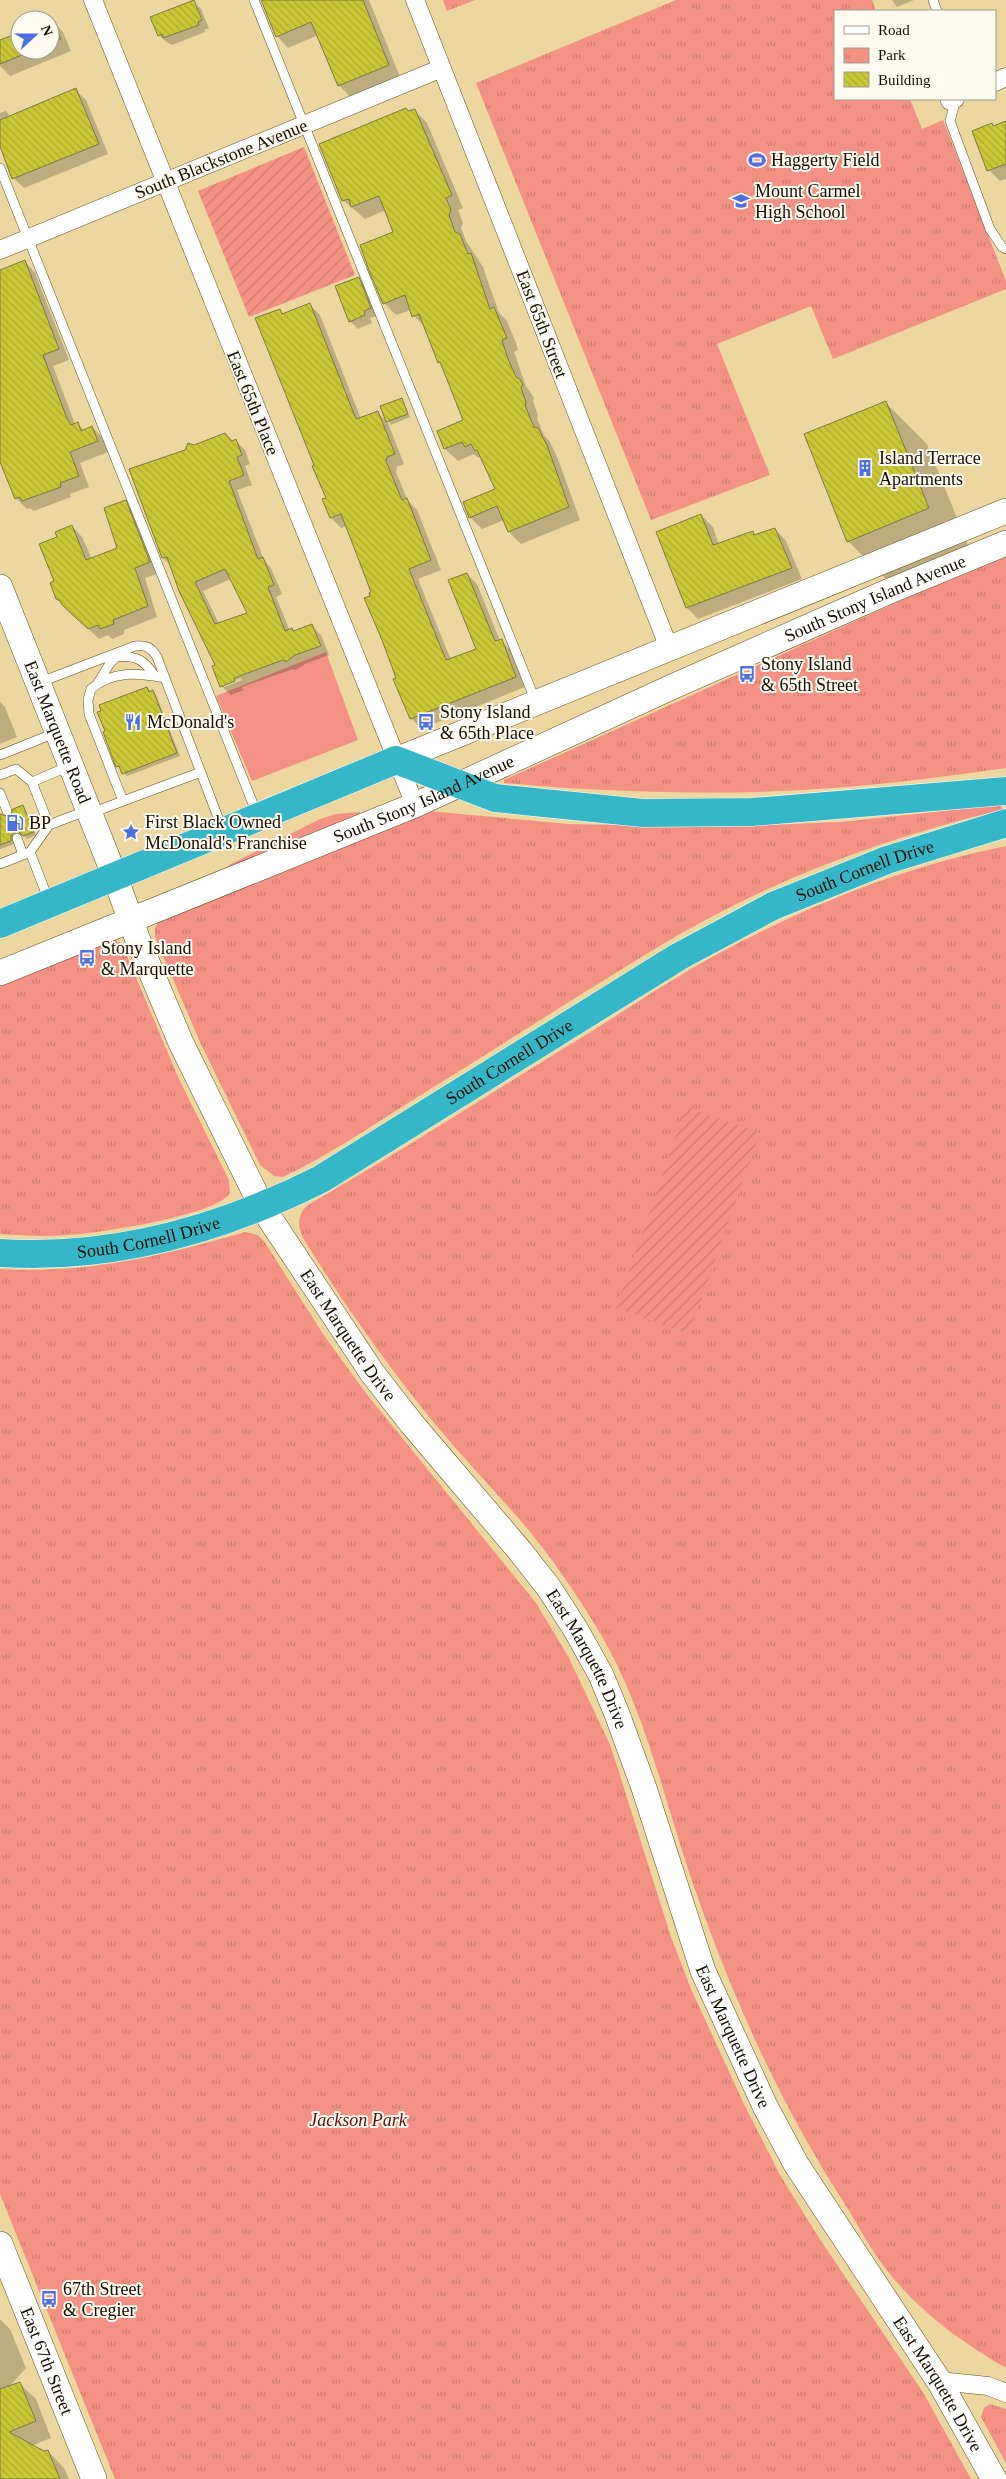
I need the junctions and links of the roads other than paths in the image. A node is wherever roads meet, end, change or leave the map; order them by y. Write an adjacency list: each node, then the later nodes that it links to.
1 (93, 0): 8 (street, East 65th Place)
2 (254, 0): 6 (lane)
3 (415, 0): 4 (street, East 65th Street)
4 (442, 68): 6 (street, South Blackstone Avenue); 15 (street, East 65th Street)
5 (954, 100): 10 (lane)
6 (304, 125): 8 (street, South Blackstone Avenue); 20 (lane)
7 (0, 168): 9 (lane)
8 (165, 182): 9 (street, South Blackstone Avenue); 23 (street, East 65th Place)
9 (28, 238): 11 (street, South Blackstone Avenue); 35 (lane)
10 (1006, 249)
11 (0, 250)
12 (1006, 511): 15 (street, South Stony Island Avenue)
13 (1006, 543): 28 (street, South Stony Island Avenue)
14 (0, 587): 18 (street, East Marquette Road)
15 (669, 648): 20 (street, South Stony Island Avenue)
16 (155, 676): 17 (lane); 19 (lane); 19 (lane)
17 (165, 678): 18 (lane); 25 (lane)
18 (38, 683): 21 (street, East Marquette Road)
19 (98, 683): 31 (lane)
20 (536, 702): 23 (street, South Stony Island Avenue)
21 (58, 732): 22 (lane); 24 (street, East Marquette Road)
22 (0, 755)
23 (396, 760): 28 (highway); 32 (street, East 65th Place); 35 (highway, South Stony Island Avenue)
24 (70, 765): 27 (lane); 34 (street, East Marquette Road)
25 (201, 772): 31 (lane); 38 (lane)
26 (0, 776): 27 (lane)
27 (32, 782): 37 (lane)
28 (460, 784): 29 (highway); 32 (street, South Stony Island Avenue)
29 (1006, 791)
30 (0, 793): 33 (lane)
31 (123, 801): 34 (lane)
32 (415, 805): 44 (street, South Stony Island Avenue)
33 (7, 811)
34 (89, 812): 37 (lane); 42 (street, East Marquette Road)
35 (258, 817): 38 (highway, South Stony Island Avenue)
36 (1006, 823): 47 (highway, South Cornell Drive)
37 (49, 825): 40 (lane)
38 (223, 831): 42 (highway, South Stony Island Avenue)
39 (17, 838): 40 (lane)
40 (27, 853): 41 (lane); 43 (lane)
41 (0, 864)
42 (115, 877): 43 (highway, South Stony Island Avenue); 44 (street, East Marquette Drive)
43 (50, 904): 45 (highway, South Stony Island Avenue)
44 (130, 919): 46 (street, South Stony Island Avenue); 47 (street, East Marquette Drive)
45 (0, 924)
46 (0, 973)
47 (262, 1207): 48 (highway, South Cornell Drive); 50 (street, East Marquette Drive)
48 (0, 1253)
49 (0, 2245): 52 (street, East 67th Street)
50 (939, 2380): 51 (street); 53 (street, East Marquette Drive)
51 (1006, 2393)
52 (94, 2479)
53 (994, 2479)

